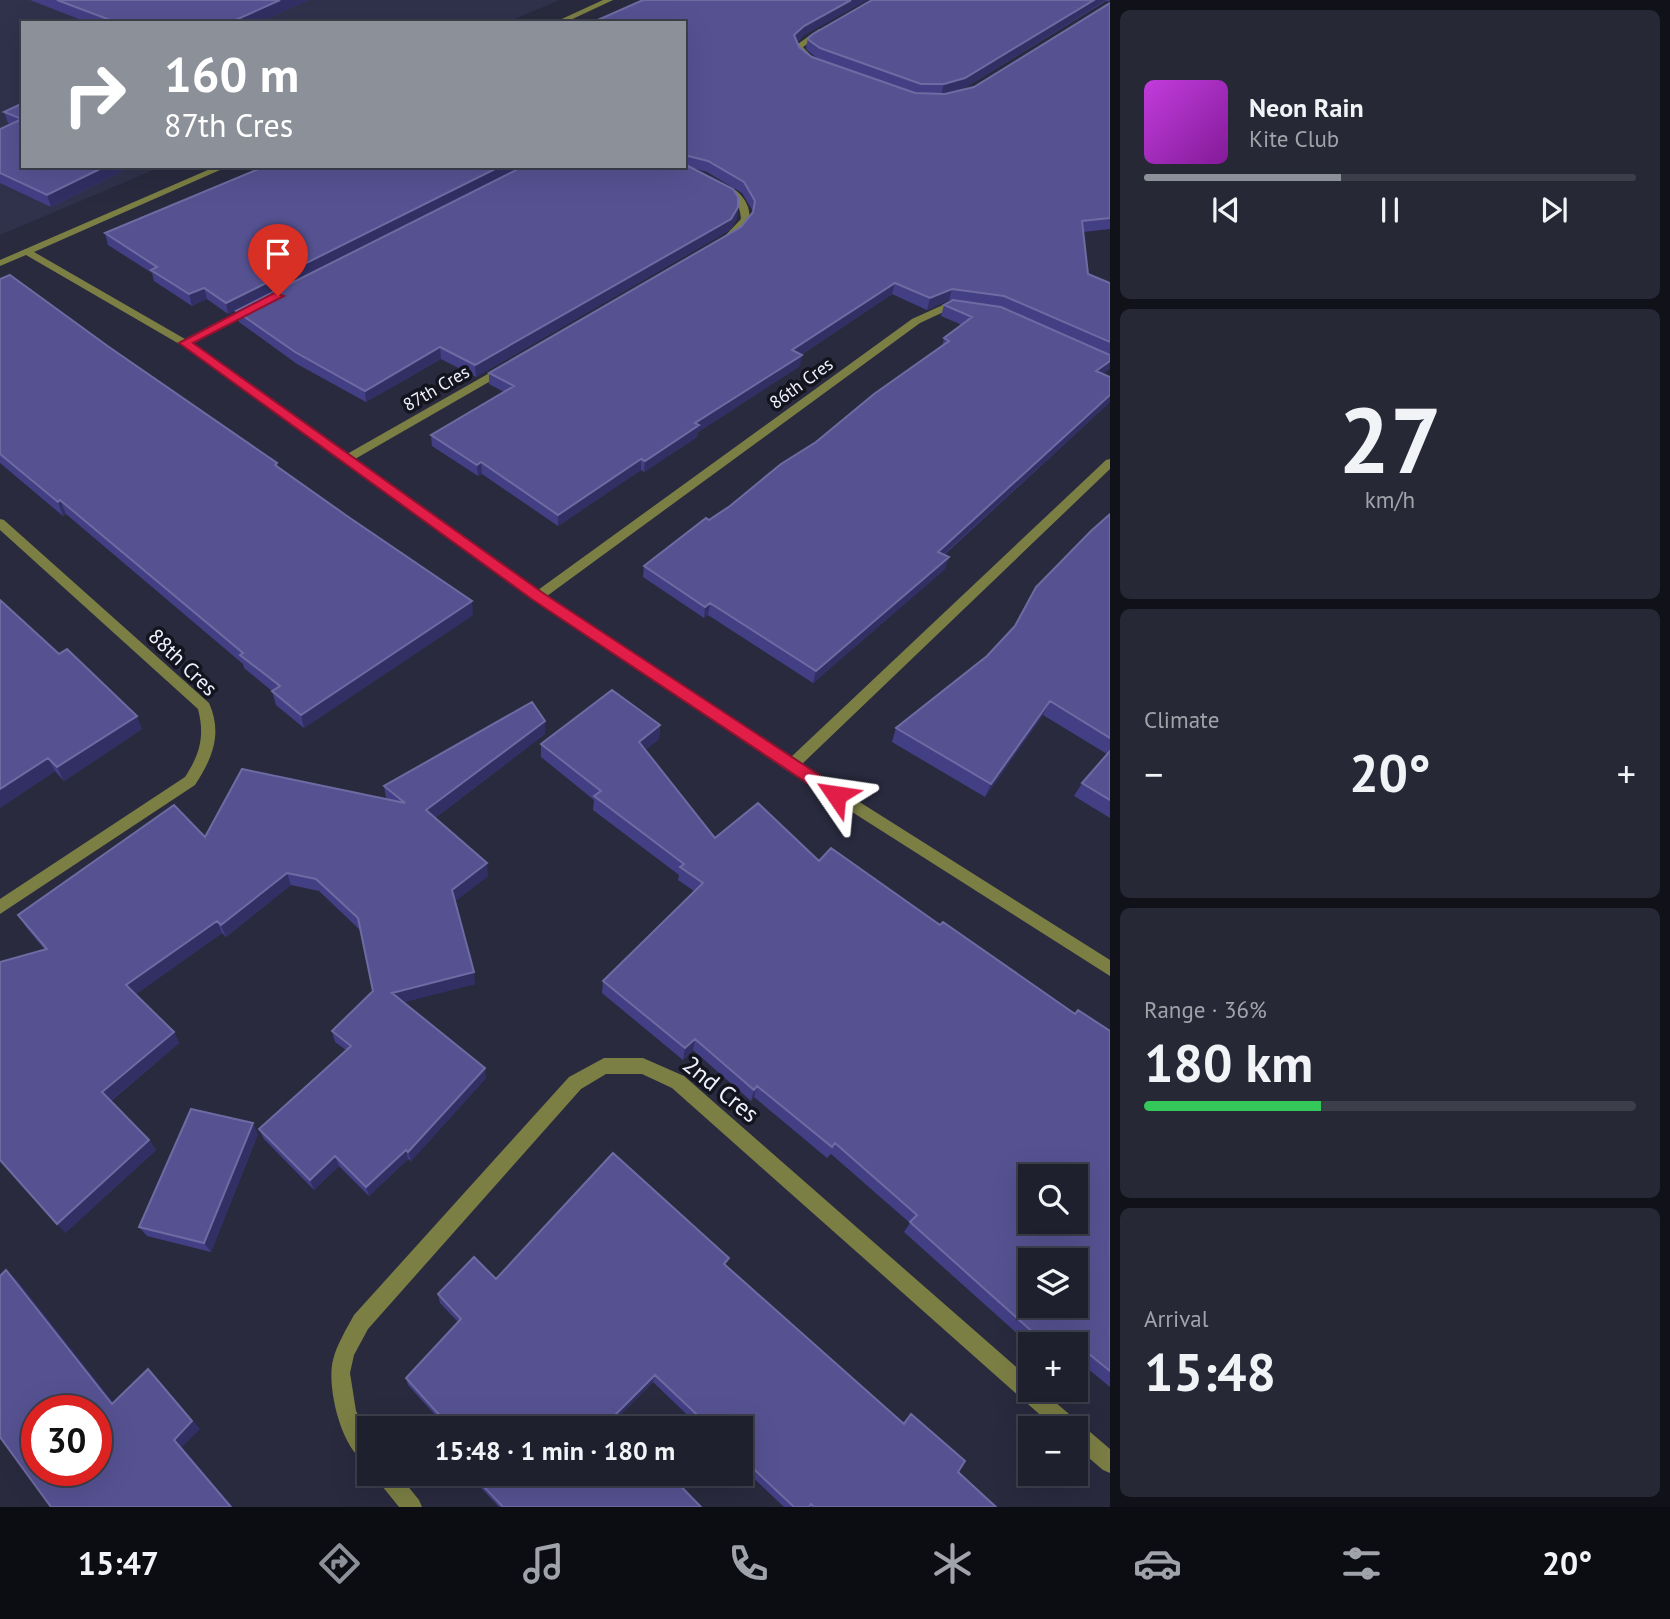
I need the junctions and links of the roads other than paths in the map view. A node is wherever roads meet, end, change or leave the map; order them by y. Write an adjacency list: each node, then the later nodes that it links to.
1 (609, 0): 2 (street)
2 (561, 21)
3 (830, 26): 4 (street)
4 (814, 62)
5 (220, 168): 8 (street)
6 (712, 182): 7 (street)
7 (712, 249)
8 (27, 252): 9 (street); 12 (street)
9 (0, 263)
10 (257, 306): 12 (street)
11 (974, 310): 17 (street, 86th Cres)
12 (185, 343): 14 (street)
13 (512, 364): 14 (street, 87th Cres)
14 (347, 459): 17 (street)
15 (1110, 463): 18 (street)
16 (0, 523): 19 (street, 88th Cres)
17 (538, 596): 18 (street)
18 (791, 766): 20 (street)
19 (0, 907)
20 (1110, 969)
21 (1056, 1416): 22 (street, 2nd Cres)
22 (357, 1433)
23 (1088, 1444): 24 (street)
24 (1110, 1463)
25 (395, 1486): 26 (street)
26 (412, 1507)

